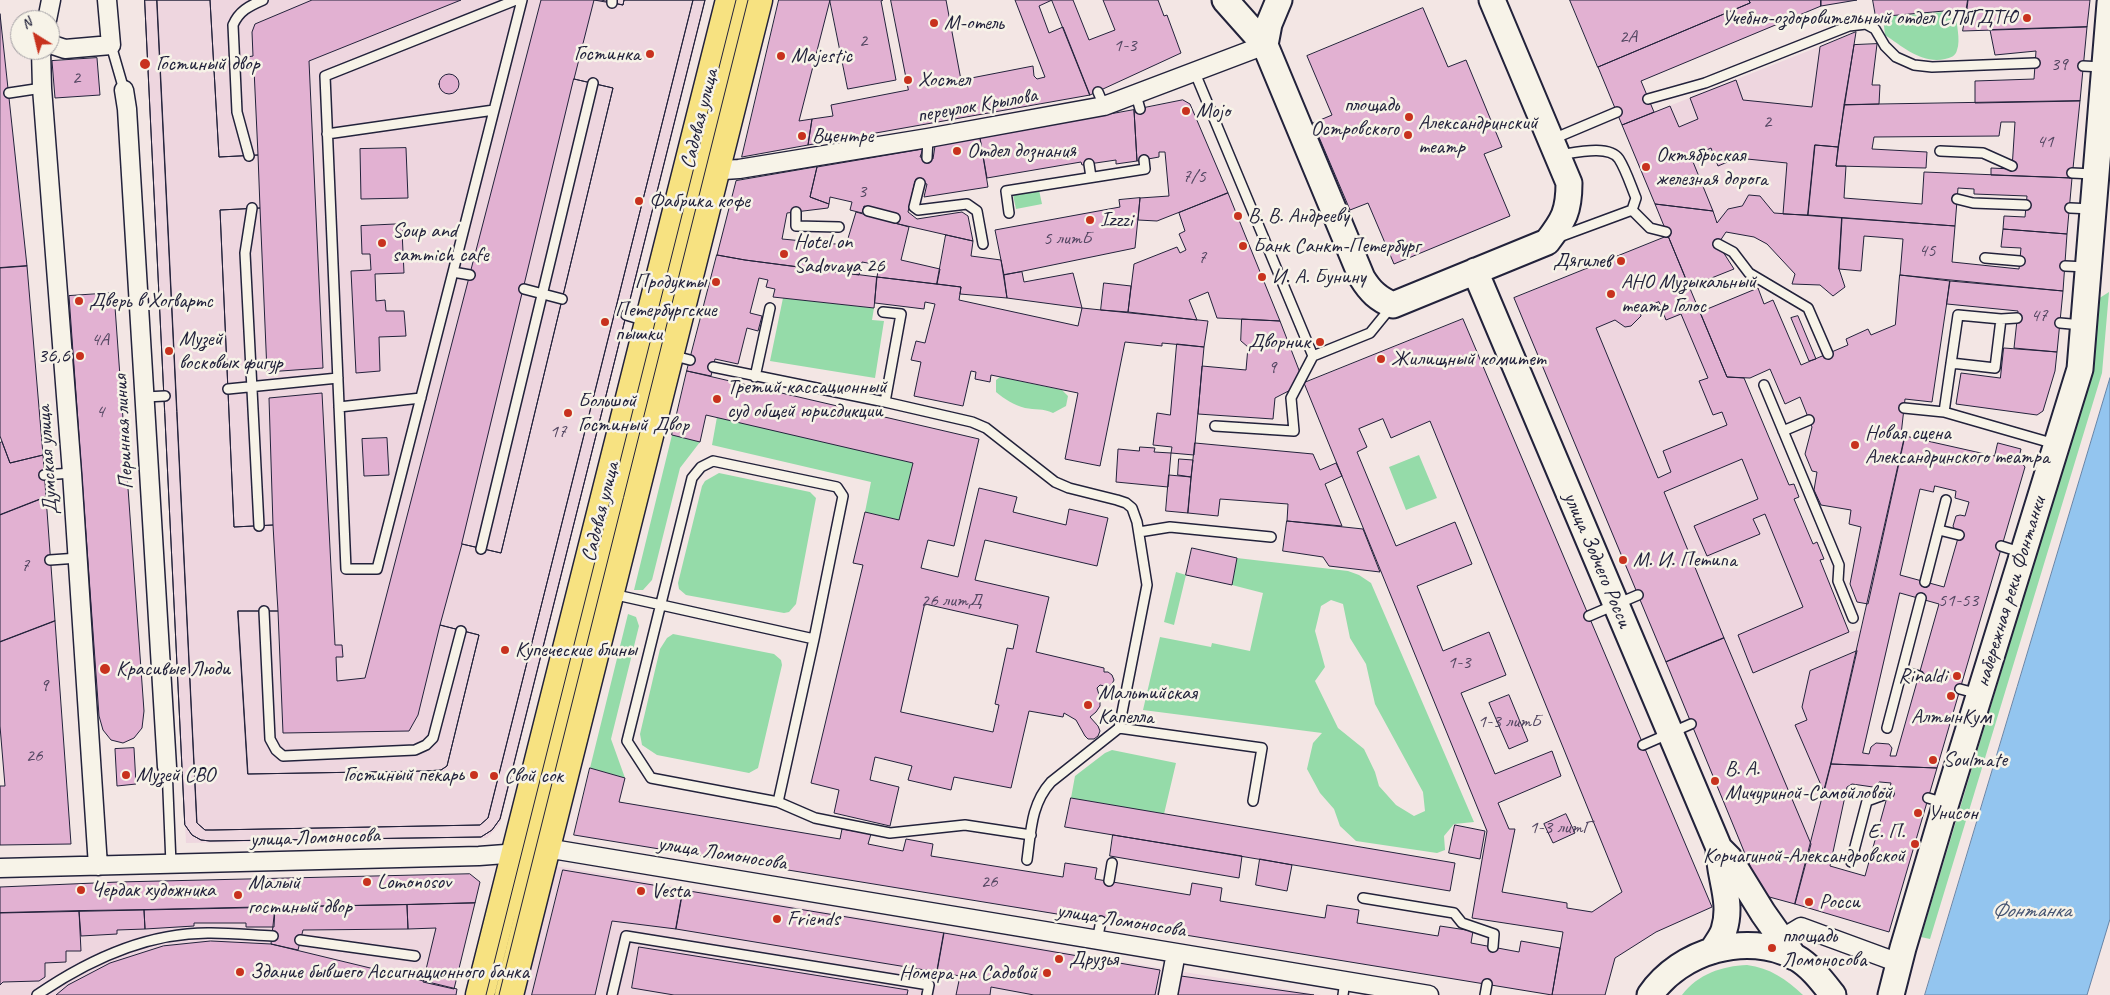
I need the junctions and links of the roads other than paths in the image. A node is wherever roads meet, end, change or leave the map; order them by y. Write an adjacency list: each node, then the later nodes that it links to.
1 (107, 0): 11 (street, Перинная линия)
2 (264, 0): 28 (lane)
3 (516, 0): 24 (lane)
4 (522, 0): 22 (lane)
5 (730, 0): 31 (main road, Садовая улица)
6 (758, 0): 34 (main road, Садовая улица)
7 (1225, 0): 12 (street)
8 (1279, 0): 12 (street)
9 (1492, 0): 26 (street)
10 (2110, 3): 83 (street, набережная реки Фонтанки)
11 (111, 45): 13 (street); 19 (lane, Перинная линия)
12 (1264, 45): 16 (street, переулок Крылова); 58 (street)
13 (60, 47)
14 (41, 60): 18 (street, Думская улица)
15 (2035, 63): 21 (lane)
16 (1195, 73): 25 (street, переулок Крылова); 65 (lane)
17 (593, 83): 56 (lane)
18 (42, 88): 20 (lane); 84 (street, Думская улица)
19 (124, 90): 73 (street, Перинная линия)
20 (9, 93)
21 (1648, 99)
22 (494, 110): 24 (lane); 52 (lane)
23 (1617, 112): 26 (lane)
24 (328, 134): 69 (lane)
25 (928, 138): 29 (lane); 34 (street, переулок Крылова)
26 (1554, 148): 40 (lane); 47 (street)
27 (1940, 151): 33 (lane)
28 (249, 156)
29 (927, 158)
30 (1144, 160): 35 (lane)
31 (689, 164): 34 (street, переулок Крылова); 63 (main road, Садовая улица)
32 (1089, 164): 35 (lane)
33 (2012, 166)
34 (715, 170): 63 (main road, Садовая улица)
35 (1091, 177): 43 (lane)
36 (920, 182): 48 (lane)
37 (1957, 199): 38 (lane)
38 (2026, 205)
39 (252, 208): 71 (lane)
40 (1632, 210): 46 (lane); 47 (lane)
41 (868, 211): 44 (lane)
42 (796, 212): 45 (lane)
43 (1009, 213)
44 (895, 218)
45 (839, 227)
46 (1666, 232)
47 (1547, 242): 53 (street)
48 (983, 244)
49 (1718, 244): 64 (lane)
50 (1986, 258): 51 (lane)
51 (2020, 261)
52 (453, 272): 54 (lane); 75 (lane)
53 (1474, 272): 58 (street); 98 (street, улица Зодчего Росси)
54 (470, 275)
55 (524, 289): 56 (lane)
56 (543, 294): 57 (lane); 92 (lane)
57 (562, 299)
58 (1393, 305): 65 (lane)
59 (770, 308): 68 (lane)
60 (883, 312): 76 (lane)
61 (2017, 318): 62 (lane)
62 (2001, 319): 66 (lane); 66 (lane)
63 (663, 353): 96 (main road, Садовая улица)
64 (1828, 354)
65 (1313, 356): 81 (lane)
66 (1951, 363): 79 (lane)
67 (713, 367): 68 (lane)
68 (755, 376): 76 (lane)
69 (338, 378): 71 (lane); 77 (lane)
70 (1764, 385): 82 (lane)
71 (252, 387): 72 (lane); 87 (lane)
72 (228, 389)
73 (145, 396): 74 (lane); 111 (street, Перинная линия)
74 (165, 396)
75 (421, 398): 77 (lane); 77 (lane)
76 (885, 402): 89 (lane)
77 (339, 407)
78 (1904, 408): 79 (lane)
79 (1944, 412): 83 (lane)
80 (1809, 420): 82 (lane)
81 (1215, 426)
82 (1783, 431): 102 (lane)
83 (2057, 444): 136 (street, набережная реки Фонтанки)
84 (72, 473): 85 (lane); 93 (street, Думская улица)
85 (44, 475)
86 (1946, 500): 88 (lane)
87 (259, 526)
88 (1939, 530): 90 (lane); 95 (lane)
89 (1138, 532): 91 (lane); 107 (lane)
90 (1959, 535)
91 (1271, 537)
92 (481, 548)
93 (78, 558): 94 (lane); 123 (street, Думская улица)
94 (50, 560)
95 (1925, 582)
96 (596, 590): 99 (lane); 117 (main road, Садовая улица); 118 (main road, Садовая улица)
97 (1921, 598): 105 (lane)
98 (1627, 600): 101 (lane); 108 (street, улица Зодчего Росси)
99 (660, 606): 104 (lane); 104 (lane); 114 (lane)
100 (264, 611): 103 (lane)
101 (1589, 616)
102 (1853, 618)
103 (462, 631)
104 (814, 639): 114 (lane)
105 (1902, 671): 106 (lane); 109 (lane)
106 (1918, 676)
107 (1119, 728): 113 (lane); 115 (lane)
108 (1680, 728): 110 (lane); 116 (street, улица Зодчего Росси)
109 (1887, 728)
110 (1643, 745)
111 (167, 767): 122 (lane, Перинная линия)
112 (1889, 793): 120 (lane)
113 (1253, 801)
114 (778, 802): 115 (lane)
115 (1031, 835): 119 (lane)
116 (1719, 848): 132 (street, улица Зодчего Росси); 133 (street, улица Зодчего Росси)
117 (545, 851): 118 (street, улица Ломоносова); 130 (street, улица Ломоносова); 141 (main road, Садовая улица)
118 (516, 853): 122 (street, улица Ломоносова); 140 (main road, Садовая улица)
119 (1027, 860)
120 (1851, 862)
121 (1112, 863): 125 (lane)
122 (171, 864): 123 (street, улица Ломоносова)
123 (98, 866): 124 (street, улица Ломоносова)
124 (0, 868)
125 (1109, 881)
126 (1362, 898): 131 (lane)
127 (1101, 921): 130 (lane)
128 (273, 936): 139 (lane)
129 (300, 940): 135 (lane)
130 (1097, 940): 134 (street, улица Ломоносова)
131 (1493, 947)
132 (1788, 948): 133 (street); 136 (street); 148 (street)
133 (1712, 951): 147 (street)
134 (1176, 953): 138 (street, улица Ломоносова); 144 (street)
135 (415, 956)
136 (1899, 963): 149 (street, набережная реки Фонтанки)
137 (1487, 984): 146 (lane)
138 (1344, 988): 145 (street, улица Ломоносова)
139 (37, 995)
140 (480, 995)
141 (509, 995)
142 (612, 995): 143 (lane)
143 (927, 995)
144 (1168, 995)
145 (1429, 995)
146 (1485, 995)
147 (1650, 995)
148 (1833, 995)
149 (1891, 995)

